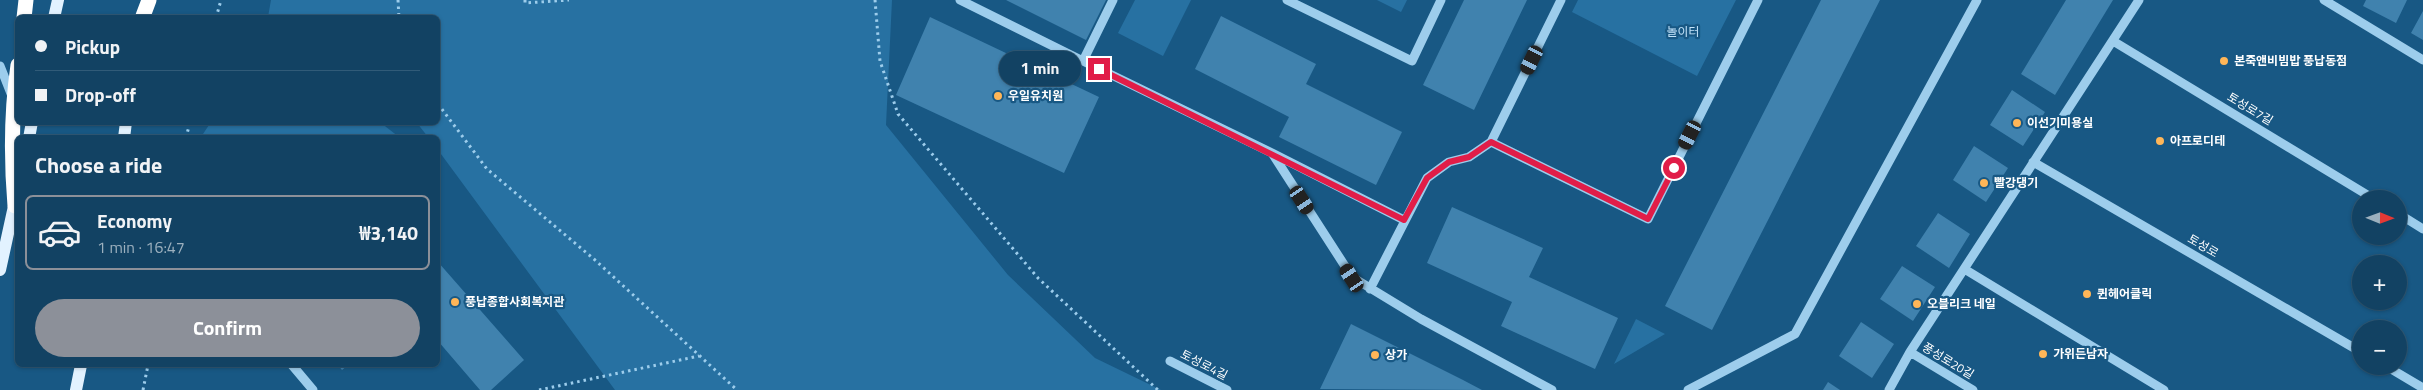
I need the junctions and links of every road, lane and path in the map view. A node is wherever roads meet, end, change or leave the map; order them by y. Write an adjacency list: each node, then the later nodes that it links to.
1 (26, 0): 18 (highway)
2 (58, 0): 19 (main road)
3 (147, 0): 20 (highway)
4 (221, 0): 21 (path)
5 (398, 0): 22 (path)
6 (525, 0): 7 (path)
7 (569, 0)
8 (875, 0): 56 (path)
9 (960, 0): 25 (street)
10 (1113, 0): 25 (street)
11 (1287, 0): 12 (street)
12 (1441, 0)
13 (1561, 0): 30 (street)
14 (1758, 0): 30 (street)
15 (1977, 0): 59 (street)
16 (2139, 0): 23 (street)
17 (2324, 0): 24 (street)
18 (24, 15)
19 (55, 15)
20 (143, 15)
21 (217, 15)
22 (399, 15)
23 (2113, 41): 32 (street); 34 (street, 토성로7길)
24 (2423, 60)
25 (1083, 61): 31 (street)
26 (0, 66): 28 (street)
27 (15, 86): 28 (highway)
28 (13, 100): 33 (highway)
29 (440, 107): 44 (path)
30 (1491, 142): 36 (street)
31 (1272, 153): 36 (street); 41 (street)
32 (2033, 162): 40 (street); 42 (street, 토성로)
33 (15, 189)
34 (2359, 190)
35 (15, 203): 39 (main road)
36 (1404, 220): 41 (street)
37 (2408, 220): 38 (street)
38 (2423, 229)
39 (0, 270)
40 (1966, 270): 43 (street); 62 (street)
41 (1370, 289): 58 (street)
42 (2352, 347)
43 (1910, 352): 60 (street); 61 (street, 풍성로20길)
44 (699, 356): 54 (path); 55 (path)
45 (1170, 361): 57 (street, 토성로4길)
46 (81, 367): 51 (main road)
47 (148, 367): 52 (path)
48 (294, 367): 53 (street)
49 (2401, 375): 50 (street)
50 (2423, 388)
51 (76, 390)
52 (143, 390)
53 (313, 390)
54 (539, 390)
55 (737, 390)
56 (1158, 390)
57 (1227, 390)
58 (1552, 390)
59 (1688, 390)
60 (1889, 390)
61 (1973, 390)
62 (2164, 390)

